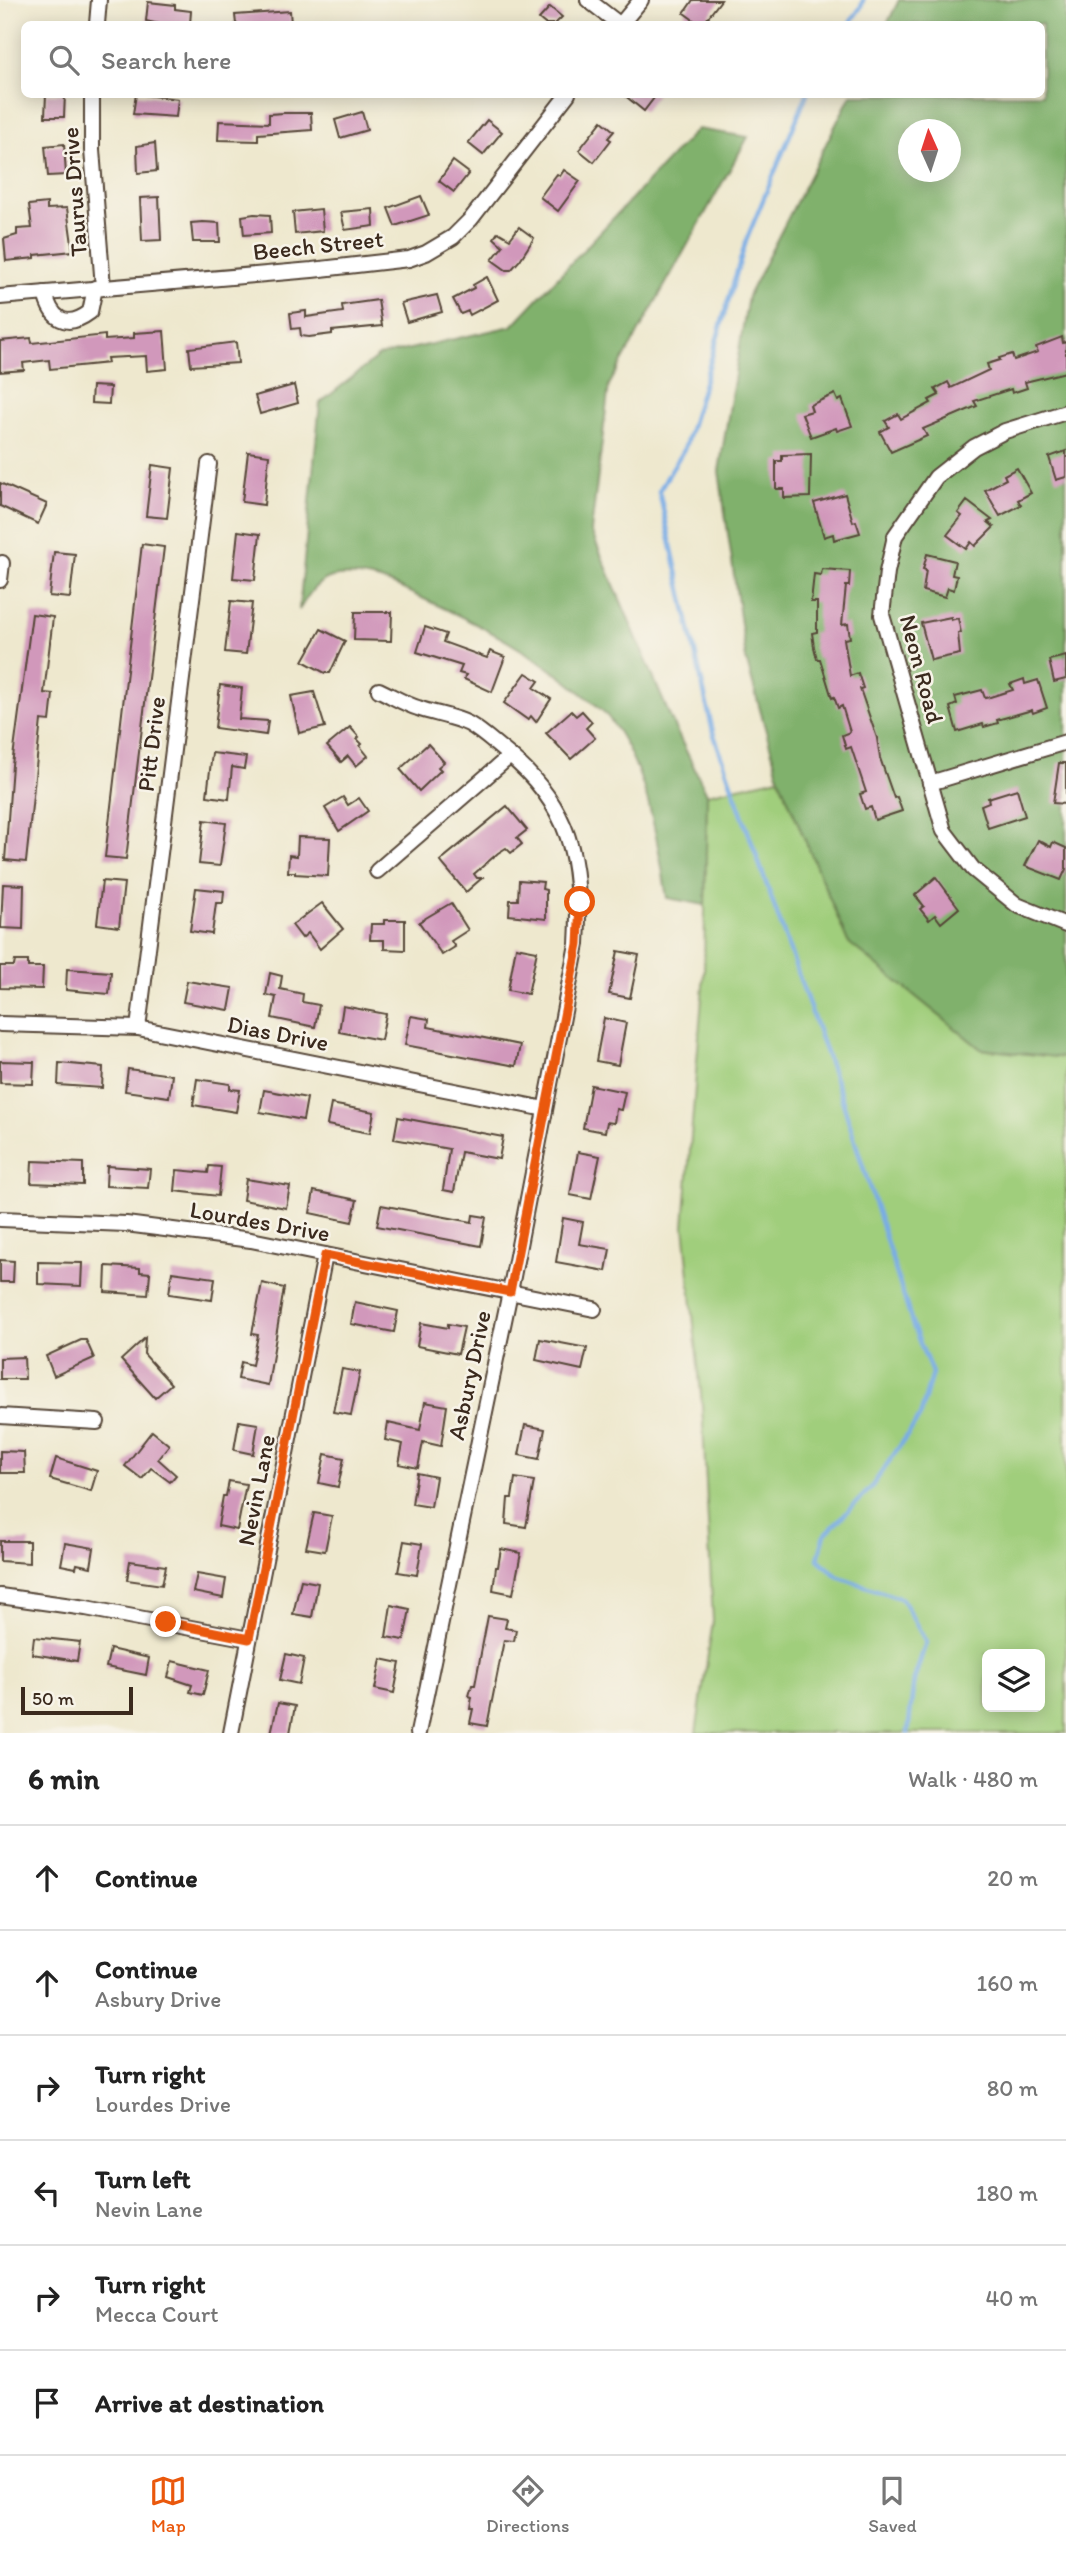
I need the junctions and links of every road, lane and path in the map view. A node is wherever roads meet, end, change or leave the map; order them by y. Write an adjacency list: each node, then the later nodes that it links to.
1 (99, 0): 4 (street)
2 (588, 0): 5 (street)
3 (640, 0): 6 (street)
4 (97, 21)
5 (616, 21)
6 (622, 21)
7 (92, 98): 9 (street, Taurus Drive)
8 (565, 98): 9 (street, Beech Street)
9 (99, 288): 10 (street, Beech Street); 10 (street)
10 (45, 293): 11 (street, Beech Street)
11 (0, 297)
12 (1066, 412): 19 (street, Neon Road)
13 (209, 464): 23 (street, Pitt Drive)
14 (2, 563): 15 (street)
15 (0, 580)
16 (379, 690): 18 (street, Asbury Drive)
17 (1066, 742): 19 (street)
18 (510, 756): 20 (street); 24 (street, Asbury Drive)
19 (930, 783): 21 (street, Neon Road)
20 (377, 871)
21 (1066, 925)
22 (0, 1024): 23 (street, Dias Drive)
23 (138, 1028): 24 (street, Dias Drive)
24 (545, 1109): 27 (street, Asbury Drive)
25 (0, 1219): 26 (street, Lourdes Drive)
26 (325, 1255): 27 (street, Lourdes Drive); 32 (street, Nevin Lane)
27 (510, 1292): 28 (street, Lourdes Drive); 34 (street, Asbury Drive)
28 (594, 1309)
29 (0, 1416): 30 (street)
30 (97, 1422)
31 (0, 1596): 32 (street)
32 (249, 1639): 33 (street, Nevin Lane)
33 (231, 1733)
34 (418, 1733)

